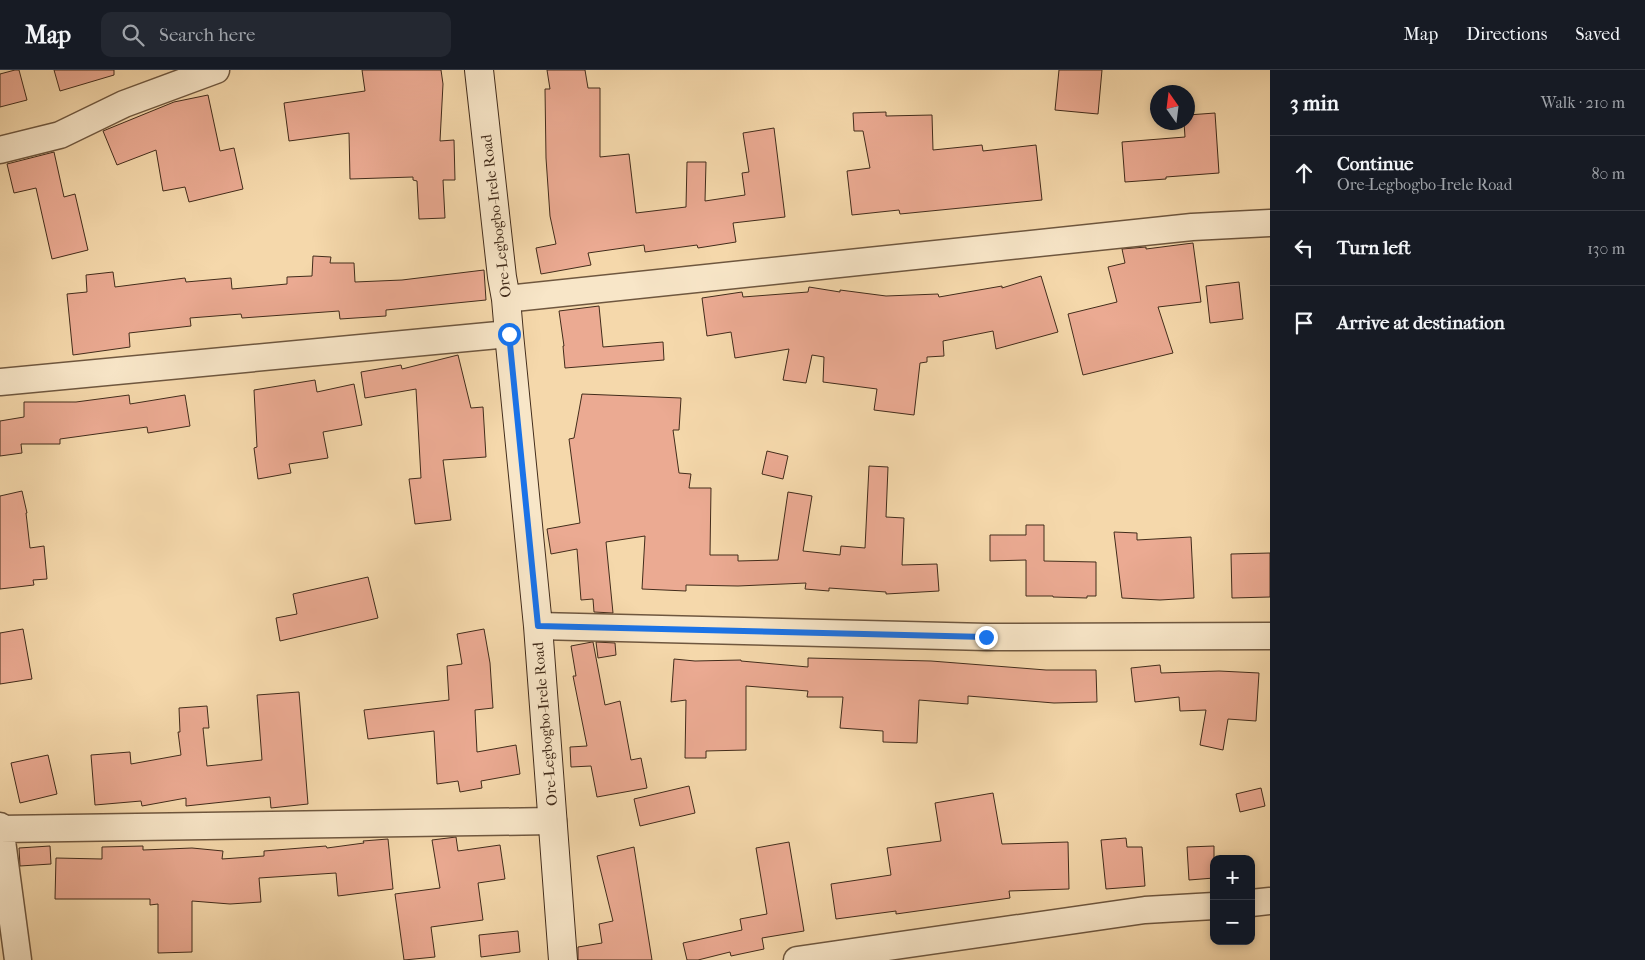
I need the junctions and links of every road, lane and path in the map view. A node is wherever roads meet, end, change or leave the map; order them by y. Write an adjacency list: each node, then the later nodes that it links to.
1 (216, 70): 3 (street)
2 (480, 70): 5 (main road, Ore-Legbogbo-Irele Road)
3 (0, 150)
4 (1270, 223): 5 (street)
5 (506, 299): 6 (main road, Ore-Legbogbo-Irele Road)
6 (509, 334): 7 (street); 8 (main road, Ore-Legbogbo-Irele Road)
7 (0, 382)
8 (538, 626): 9 (street); 10 (main road, Ore-Legbogbo-Irele Road)
9 (1270, 636)
10 (553, 821): 11 (street); 16 (main road, Ore-Legbogbo-Irele Road)
11 (0, 828): 15 (street)
12 (1270, 902): 13 (street)
13 (1255, 903)
14 (1210, 906): 17 (street)
15 (18, 960)
16 (563, 960)
17 (797, 960)

